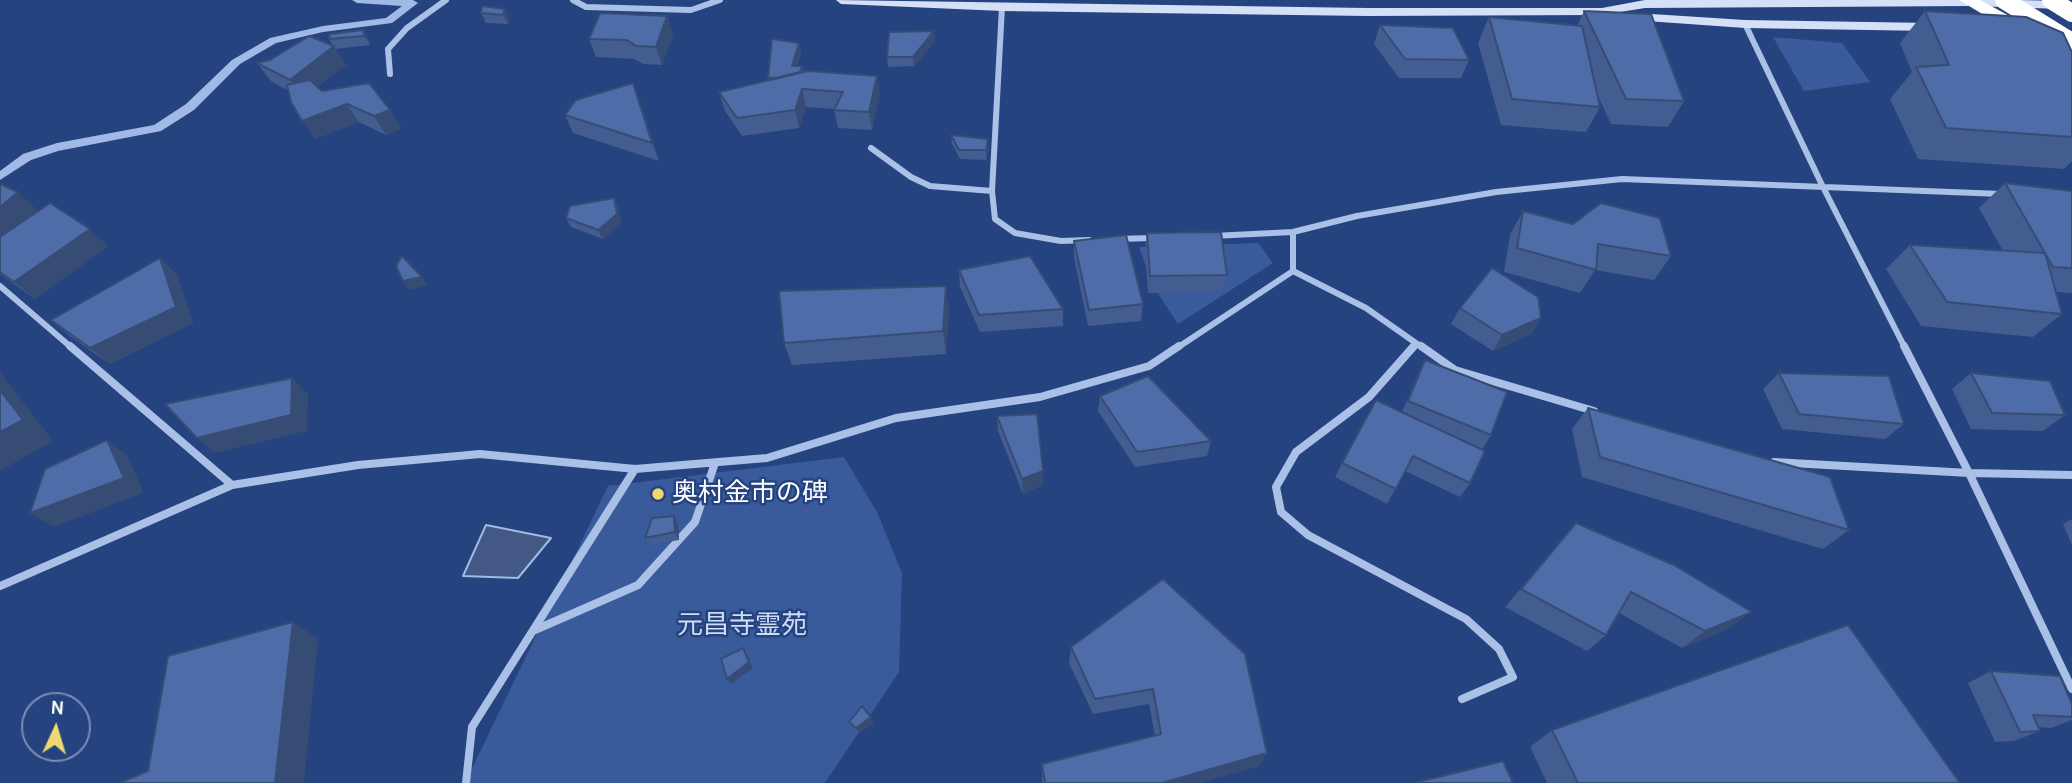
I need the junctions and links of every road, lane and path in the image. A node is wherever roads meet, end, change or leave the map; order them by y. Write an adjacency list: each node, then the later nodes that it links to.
1 (446, 0): 19 (street)
2 (573, 0): 3 (street)
3 (720, 0)
4 (841, 0): 10 (street)
5 (2004, 0): 18 (highway, bridge)
6 (2051, 0): 12 (highway, bridge)
7 (1731, 1): 8 (street); 11 (street)
8 (1969, 1): 9 (street); 16 (highway)
9 (2072, 5)
10 (1002, 7): 11 (street); 22 (street)
11 (1595, 11): 13 (street)
12 (2072, 13)
13 (1745, 24): 14 (street); 21 (street)
14 (1938, 27)
15 (2000, 30): 16 (street)
16 (2024, 32): 17 (street); 18 (highway)
17 (2072, 33)
18 (2067, 49)
19 (390, 74)
20 (872, 148): 22 (street)
21 (1823, 187): 23 (street); 24 (street); 36 (street)
22 (992, 191): 27 (street)
23 (2017, 194)
24 (1293, 232): 25 (street); 29 (street)
25 (1200, 236)
26 (1158, 237): 28 (street)
27 (1103, 239)
28 (1117, 239)
29 (1293, 271): 31 (street); 34 (street)
30 (0, 286): 38 (street)
31 (1416, 344): 32 (street); 42 (street)
32 (1605, 414)
33 (1765, 459): 36 (street)
34 (715, 463): 35 (street); 40 (street)
35 (635, 469): 38 (street); 40 (street)
36 (1969, 473): 37 (street); 41 (street)
37 (2072, 475)
38 (232, 485): 39 (street)
39 (0, 586)
40 (534, 630): 43 (street)
41 (2072, 689)
42 (1462, 699)
43 (466, 783)

